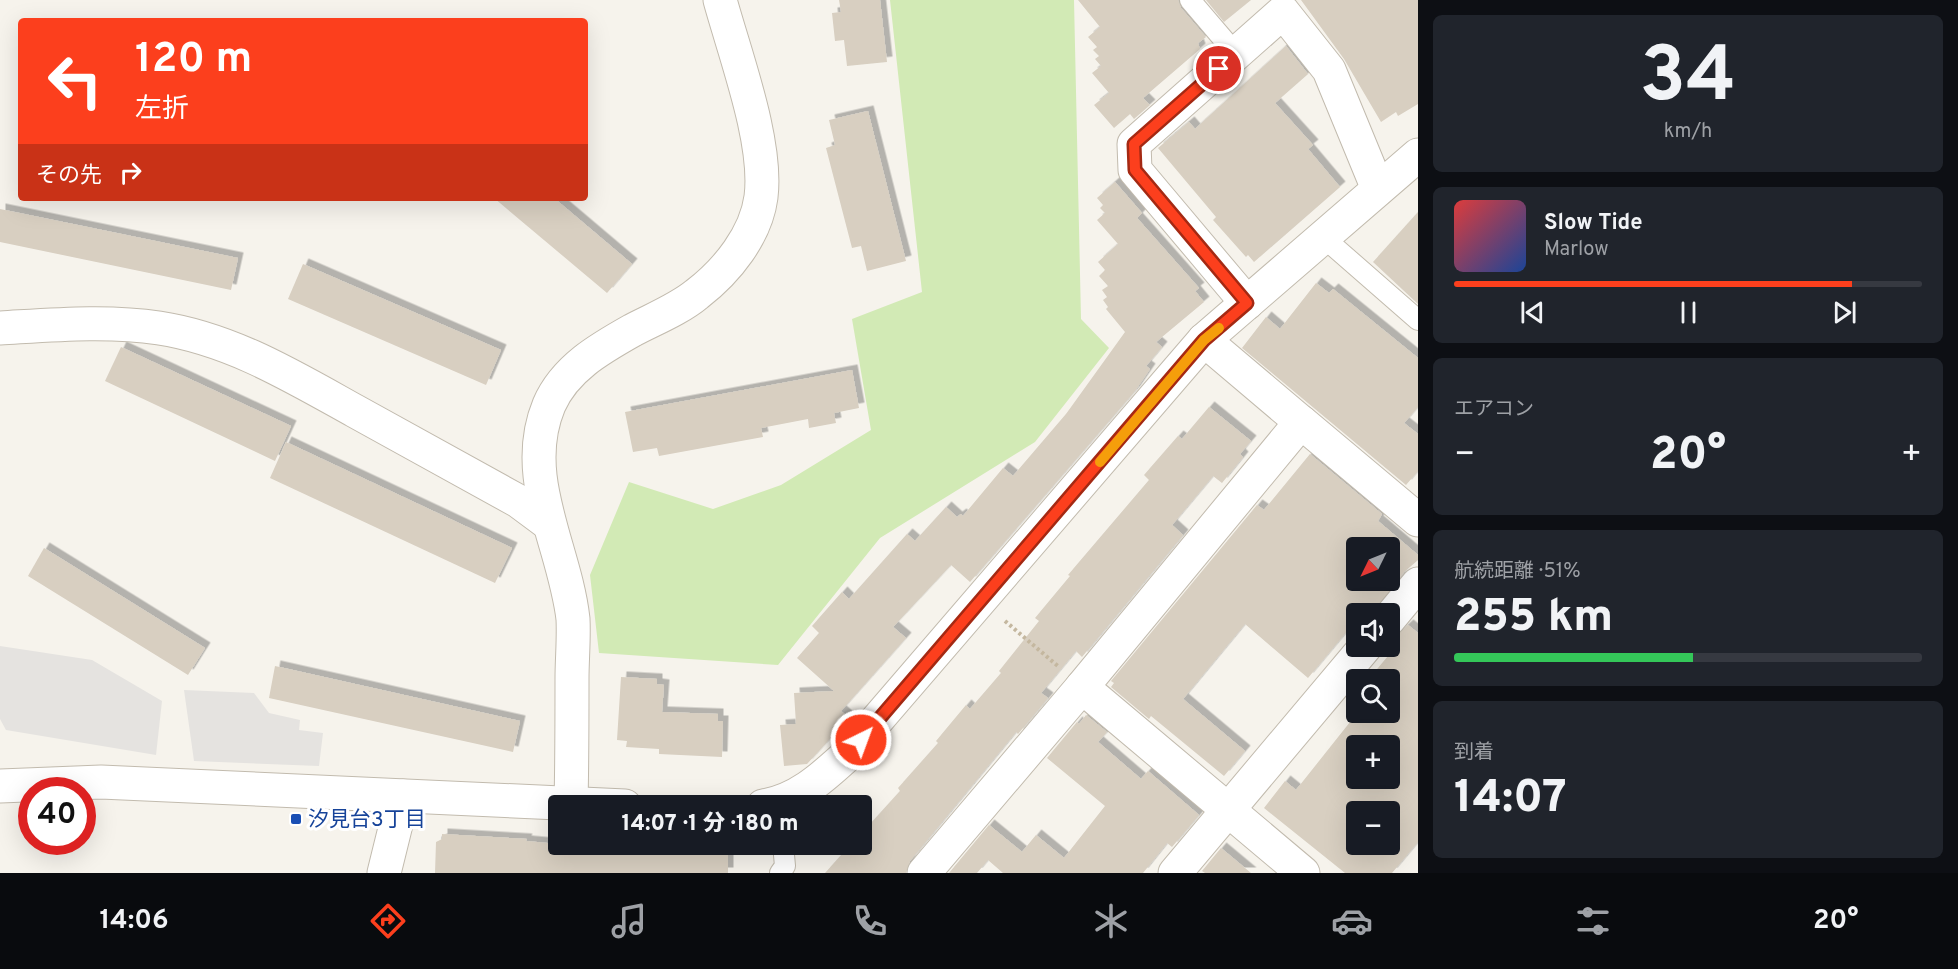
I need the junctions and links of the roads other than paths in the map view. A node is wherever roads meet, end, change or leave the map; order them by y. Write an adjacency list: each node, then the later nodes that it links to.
1 (720, 0): 13 (street)
2 (1190, 0): 3 (lane)
3 (1236, 54): 5 (street); 7 (street)
4 (1418, 155): 5 (street)
5 (1378, 189): 6 (street)
6 (1323, 237): 7 (street); 8 (lane)
7 (1247, 303): 10 (street)
8 (1418, 320)
9 (0, 328): 13 (street)
10 (1204, 340): 11 (street); 20 (street)
11 (1301, 422): 12 (street); 17 (street)
12 (1418, 520)
13 (549, 524): 19 (street)
14 (1418, 584): 15 (street)
15 (1400, 606)
16 (1357, 657): 23 (street)
17 (1082, 687): 23 (street); 27 (street)
18 (0, 786): 21 (street)
19 (571, 795)
20 (793, 795)
21 (403, 796): 22 (street); 25 (street)
22 (548, 802)
23 (1228, 810): 28 (street); 29 (street)
24 (784, 855): 26 (lane)
25 (384, 873)
26 (780, 873)
27 (924, 873)
28 (1175, 873)
29 (1303, 873)

